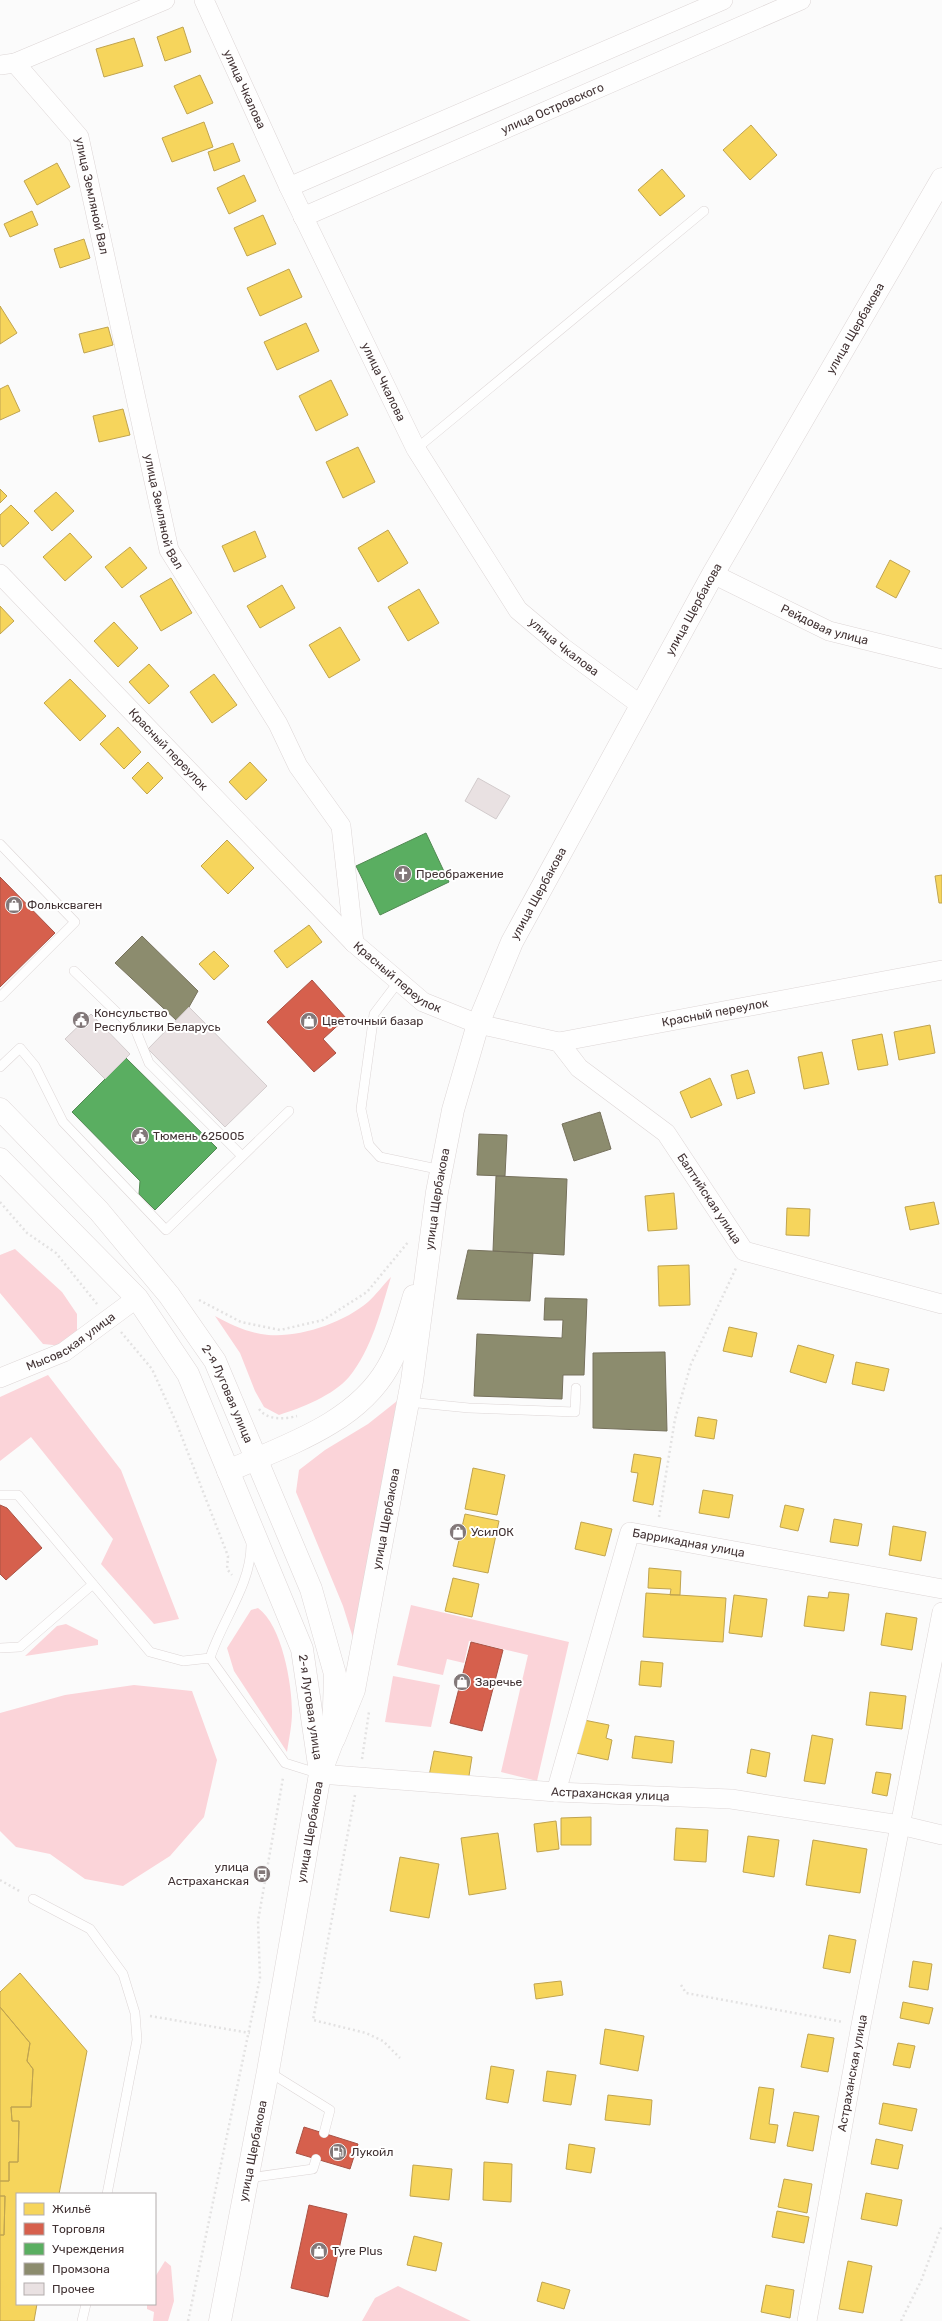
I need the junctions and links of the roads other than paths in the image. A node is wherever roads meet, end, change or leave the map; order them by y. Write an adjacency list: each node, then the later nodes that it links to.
1 (165, 0): 5 (street, улица Земляной Вал)
2 (204, 0): 7 (street, улица Чкалова)
3 (723, 0): 7 (street)
4 (801, 0): 9 (street, улица Островского)
5 (7, 64): 16 (street, улица Земляной Вал)
6 (942, 179): 12 (main road, улица Щербакова)
7 (289, 187): 9 (street, улица Чкалова)
8 (704, 211): 10 (lane)
9 (303, 217): 10 (street, улица Чкалова)
10 (416, 449): 14 (street, улица Чкалова)
11 (0, 574): 16 (street, Красный переулок)
12 (713, 574): 13 (street, Рейдовая улица); 14 (main road, улица Щербакова)
13 (942, 659)
14 (642, 706): 21 (main road, улица Щербакова)
15 (0, 844): 20 (lane)
16 (354, 943): 19 (street, Красный переулок)
17 (942, 970): 22 (street, Красный переулок)
18 (74, 971): 26 (lane)
19 (399, 982): 21 (street, Красный переулок); 28 (lane)
20 (0, 997)
21 (478, 1024): 22 (street, Красный переулок); 28 (main road, улица Щербакова)
22 (559, 1042): 31 (street, Балтийская улица)
23 (0, 1067): 26 (lane)
24 (0, 1109): 35 (main road, 2-я Луговая улица)
25 (289, 1111): 26 (lane)
26 (242, 1156)
27 (0, 1159): 30 (main road, 2-я Луговая улица)
28 (442, 1170): 29 (main road, улица Щербакова)
29 (418, 1255): 34 (main road, улица Щербакова); 35 (main road)
30 (137, 1298): 32 (street, Мысовская улица); 36 (main road, 2-я Луговая улица)
31 (942, 1304)
32 (0, 1378)
33 (576, 1388): 34 (lane)
34 (408, 1402): 44 (main road, улица Щербакова)
35 (256, 1459): 36 (main road); 44 (main road, 2-я Луговая улица)
36 (228, 1471): 38 (main road, 2-я Луговая улица)
37 (0, 1495): 39 (lane)
38 (252, 1529): 43 (lane); 45 (main road, 2-я Луговая улица)
39 (93, 1584): 42 (lane); 43 (lane)
40 (942, 1589): 46 (street, Баррикадная улица)
41 (942, 1612): 47 (street, Астраханская улица)
42 (0, 1648)
43 (210, 1658): 45 (lane)
44 (333, 1740): 45 (main road, улица Щербакова)
45 (320, 1774): 46 (street, Астраханская улица); 50 (main road, улица Щербакова)
46 (556, 1792): 47 (street, Астраханская улица)
47 (900, 1826): 48 (street, Астраханская улица); 58 (street, Астраханская улица)
48 (942, 1835)
49 (33, 1899): 54 (lane)
50 (268, 2071): 51 (lane); 53 (main road, улица Щербакова)
51 (324, 2133)
52 (316, 2159): 53 (lane)
53 (248, 2178): 57 (main road, улица Щербакова)
54 (107, 2193)
55 (86, 2305): 56 (lane)
56 (82, 2321)
57 (220, 2321)
58 (807, 2321)

